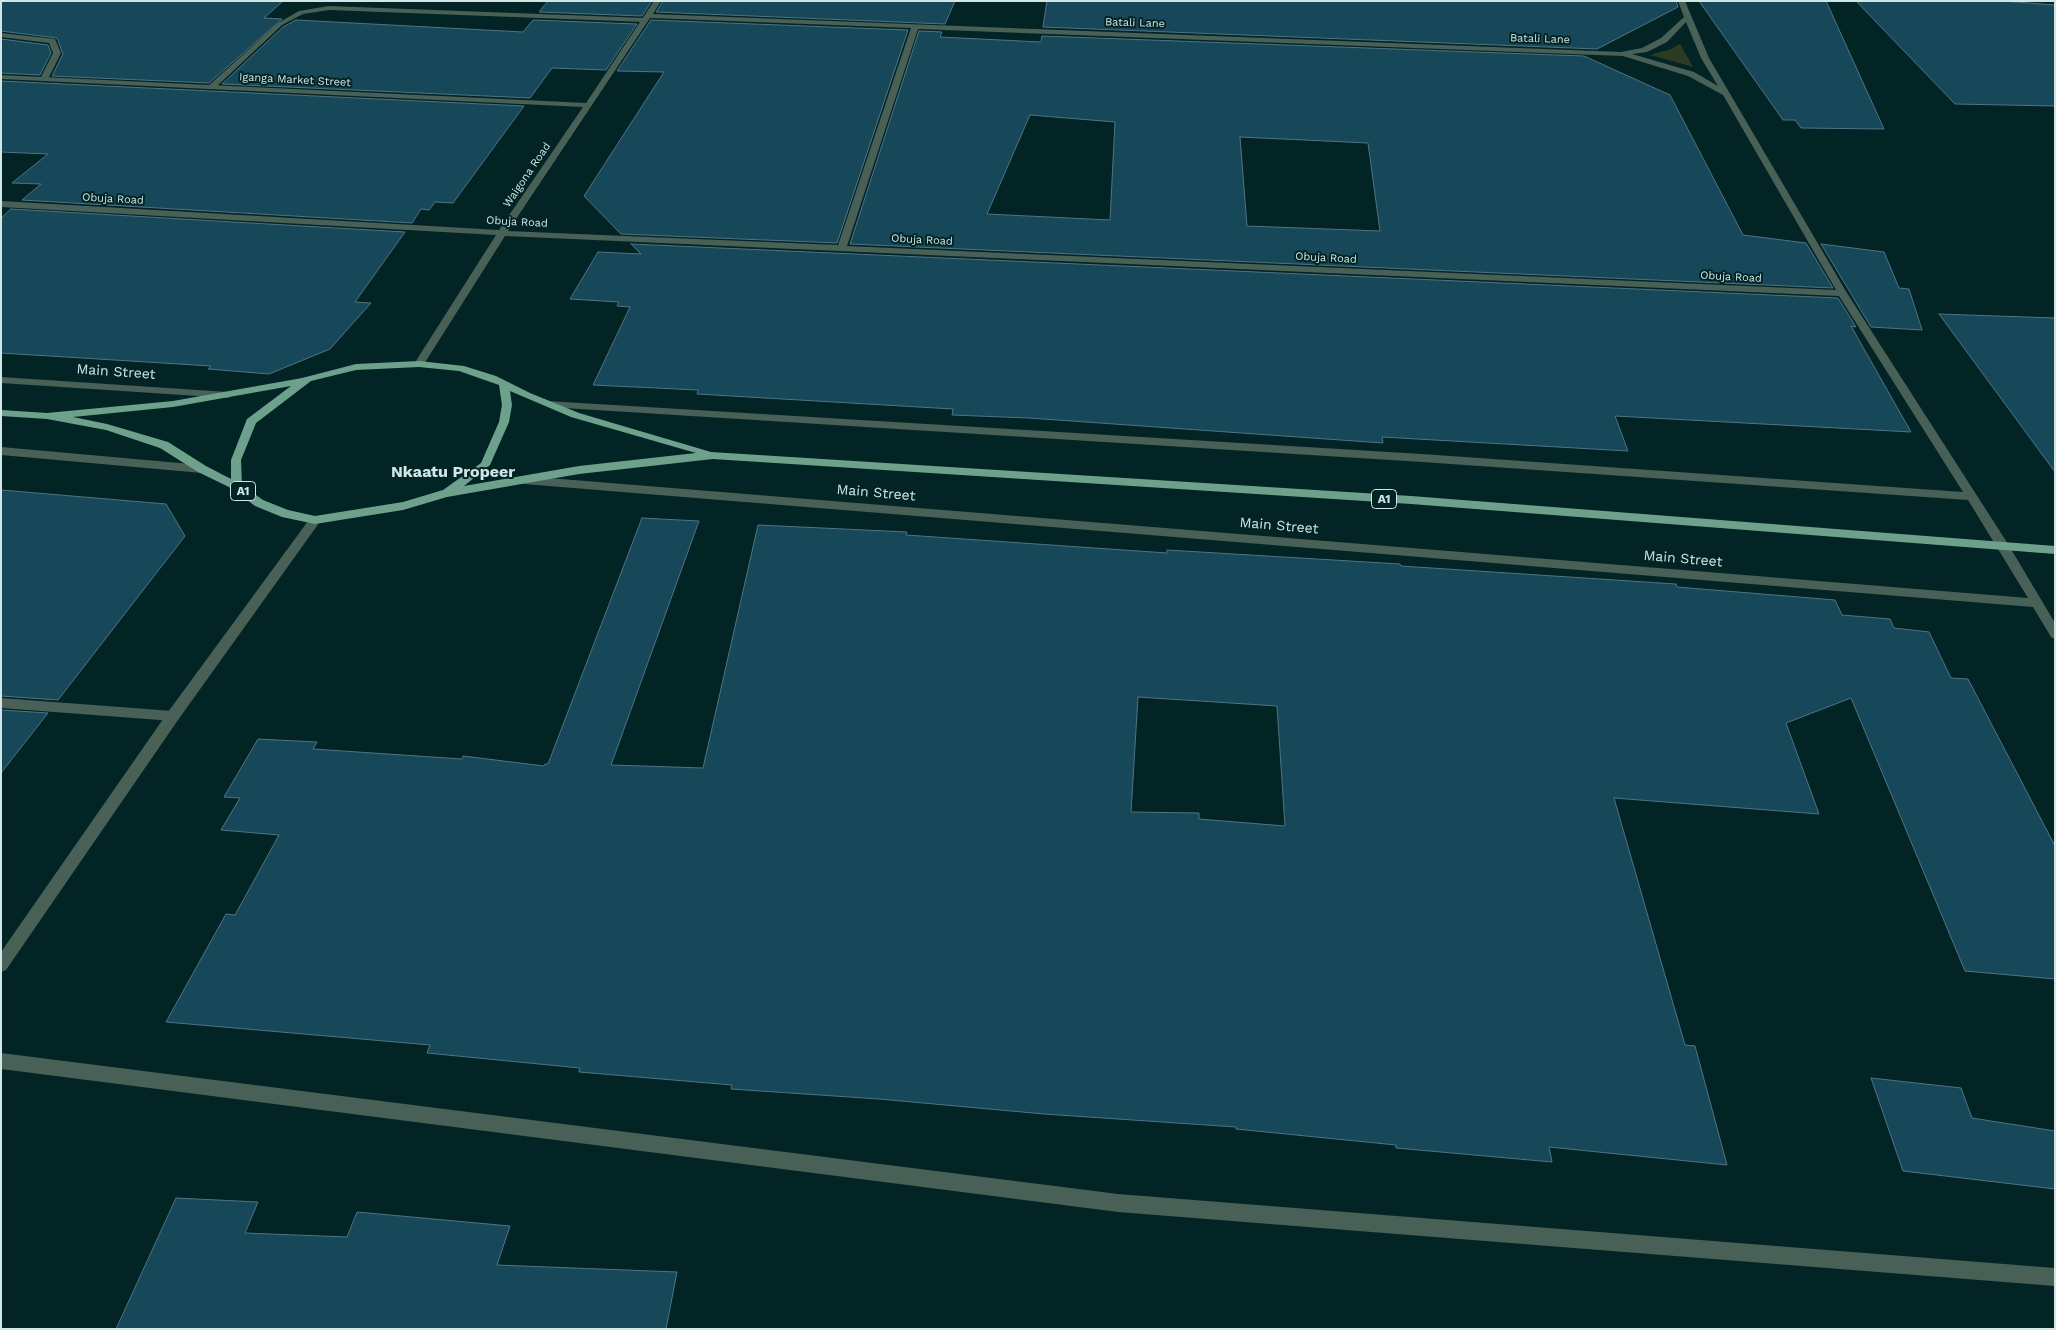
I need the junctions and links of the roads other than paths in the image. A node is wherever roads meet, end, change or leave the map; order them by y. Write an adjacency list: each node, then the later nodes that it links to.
1 (658, 1): 3 (street, Waigona Road)
2 (1681, 1): 4 (street)
3 (647, 18): 5 (street, Batali Lane); 10 (street, Batali Lane); 12 (street, Waigona Road)
4 (1688, 18): 7 (street, Batali Lane); 11 (street)
5 (916, 26): 7 (street, Batali Lane); 15 (street)
6 (1, 35): 9 (street)
7 (1621, 54): 11 (street, Batali Lane)
8 (1, 77): 9 (street, Iganga Market Street)
9 (44, 79): 10 (street, Iganga Market Street)
10 (211, 87): 12 (street, Iganga Market Street)
11 (1726, 94): 16 (street)
12 (587, 105): 14 (street, Waigona Road)
13 (1, 204): 14 (street, Obuja Road)
14 (502, 233): 15 (street, Obuja Road); 17 (street, Waigona Road)
15 (842, 248): 16 (street, Obuja Road)
16 (1842, 293): 31 (street)
17 (419, 364): 18 (main road, Main Street / A1); 20 (main road, Main Street / A1)
18 (308, 379): 21 (main road, Main Street / A1); 29 (main road, Main Street / A1)
19 (1, 380): 21 (street, Main Street)
20 (504, 383): 22 (main road, Main Street / A1); 30 (main road, Main Street / A1)
21 (228, 395): 24 (main road, Main Street / A1)
22 (548, 404): 26 (main road, Main Street / A1); 31 (street, Main Street)
23 (1, 413): 24 (main road, Main Street / A1)
24 (47, 416): 27 (main road, Main Street / A1)
25 (1, 451): 27 (street, Main Street)
26 (713, 455): 28 (main road, Main Street / A1); 33 (main road, Main Street / A1)
27 (202, 469): 29 (main road, Main Street / A1)
28 (519, 479): 30 (main road, Main Street / A1); 35 (street, Main Street)
29 (237, 486): 32 (main road, Main Street / A1)
30 (447, 493): 32 (main road, Main Street / A1)
31 (1972, 496): 33 (street)
32 (315, 520): 38 (street)
33 (2004, 547): 34 (main road, Main Street / A1); 35 (street)
34 (2055, 550)
35 (2037, 603): 36 (street)
36 (2055, 634)
37 (1, 702): 38 (street)
38 (173, 716): 39 (street)
39 (1, 964)
40 (1, 1062): 41 (street)
41 (2055, 1277)

